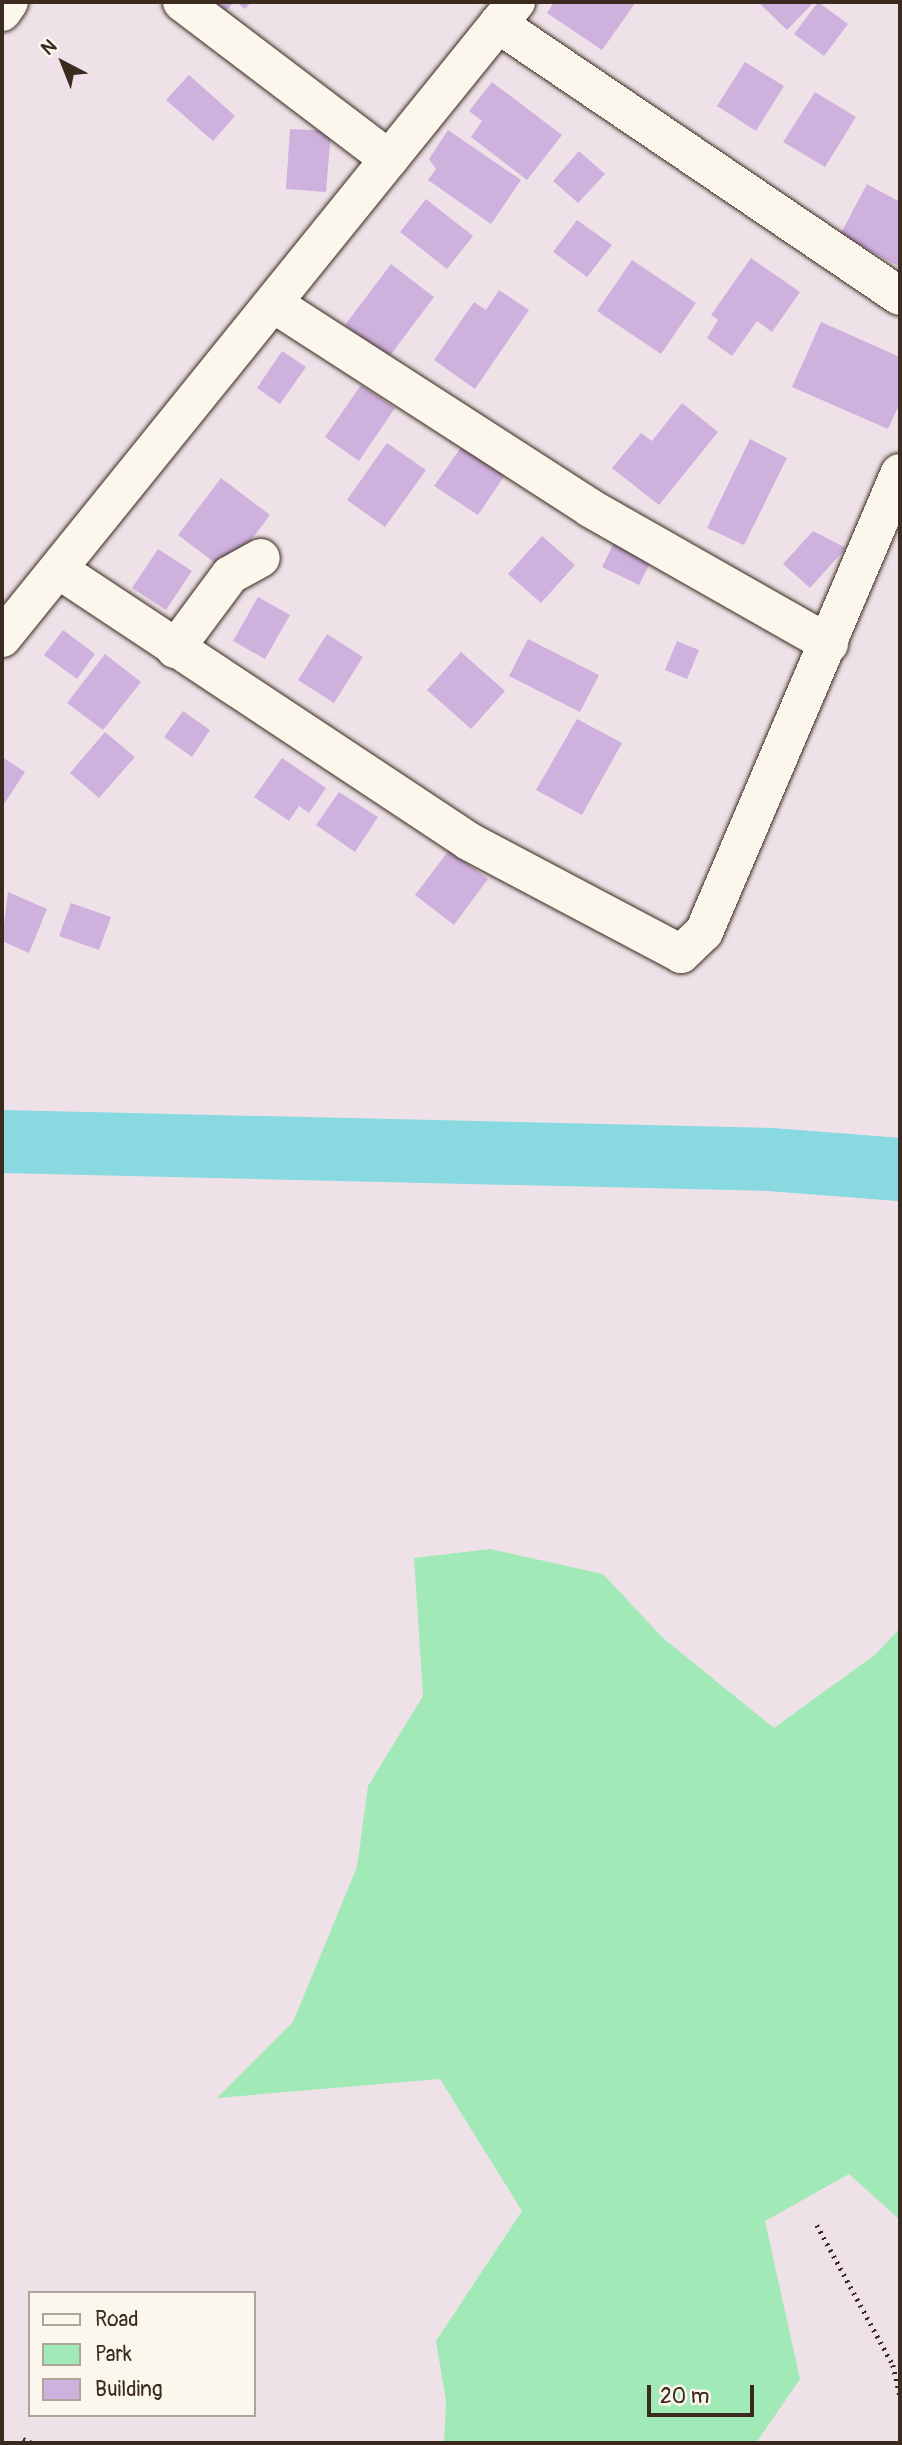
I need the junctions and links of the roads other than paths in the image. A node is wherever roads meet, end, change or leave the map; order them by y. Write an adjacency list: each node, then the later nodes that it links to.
1 (9, 2): 3 (street)
2 (181, 2): 5 (street)
3 (2, 12)
4 (507, 13): 5 (street); 6 (street)
5 (389, 159): 7 (street)
6 (900, 296)
7 (274, 304): 10 (street); 12 (street)
8 (900, 473): 12 (street)
9 (261, 558): 13 (street)
10 (59, 570): 11 (street); 13 (street)
11 (2, 638)
12 (829, 644): 13 (street)
13 (175, 649)

